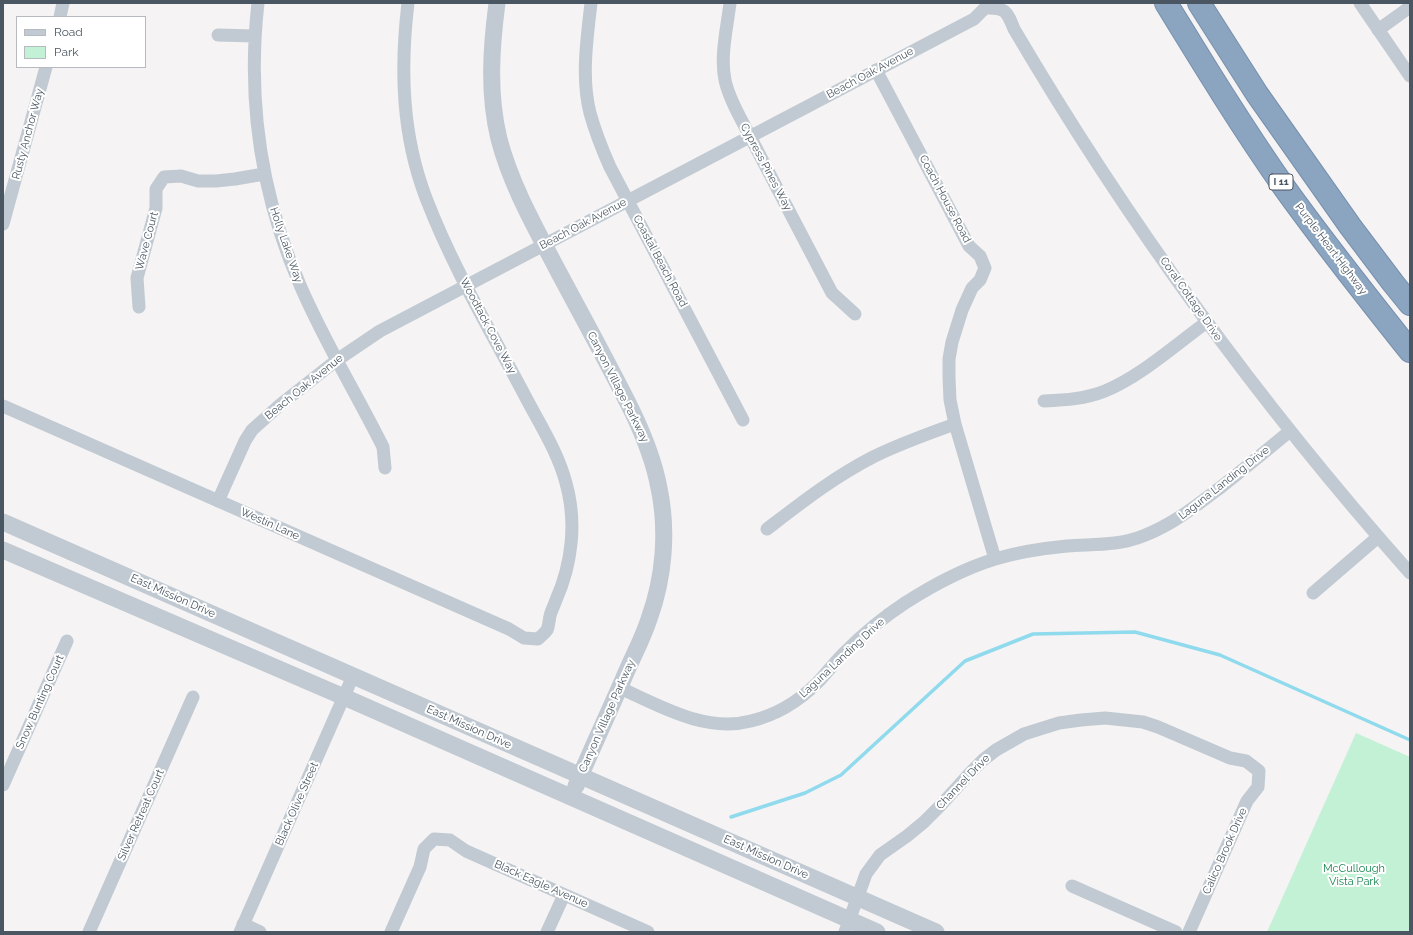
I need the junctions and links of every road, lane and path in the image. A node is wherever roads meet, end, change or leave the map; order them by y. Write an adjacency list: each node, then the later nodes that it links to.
1 (64, 3): 12 (street)
2 (258, 3): 15 (street, Holly Lake Way)
3 (408, 3): 24 (street, Woodtack Cove Way)
4 (496, 3): 23 (street, Canyon Village Parkway)
5 (591, 3): 21 (street, Coastal Beach Road)
6 (730, 3): 19 (street, Cypress Pines Way)
7 (1166, 3): 29 (highway, Purple Heart Highway / I 11)
8 (1199, 3): 25 (highway)
9 (1360, 3): 13 (street)
10 (998, 7): 17 (street, Beach Oak Avenue); 28 (street, Coral Cottage Drive)
11 (1410, 7): 13 (street)
12 (60, 16)
13 (1378, 30): 18 (street)
14 (218, 35): 15 (street)
15 (255, 36): 20 (street, Holly Lake Way)
16 (46, 68): 22 (street, Rusty Anchor Way)
17 (876, 70): 19 (street, Beach Oak Avenue); 34 (street, Coach House Road)
18 (1410, 76)
19 (750, 136): 21 (street, Beach Oak Avenue); 27 (street, Cypress Pines Way)
20 (264, 174): 26 (street, Wave Court); 30 (street, Holly Lake Way)
21 (628, 200): 23 (street, Beach Oak Avenue); 33 (street, Coastal Beach Road)
22 (3, 224)
23 (544, 244): 24 (street, Beach Oak Avenue); 48 (street, Canyon Village Parkway)
24 (466, 285): 30 (street, Beach Oak Avenue); 45 (street, Woodtack Cove Way)
25 (1410, 304)
26 (139, 307)
27 (856, 314)
28 (1206, 322): 31 (street); 35 (street, Coral Cottage Drive)
29 (1410, 351)
30 (337, 360): 36 (street, Holly Lake Way); 37 (street, Beach Oak Avenue)
31 (1044, 401)
32 (3, 406): 37 (street, Westin Lane)
33 (743, 420)
34 (955, 424): 39 (street); 42 (street, Coach House Road)
35 (1290, 432): 40 (street, Coral Cottage Drive); 42 (street, Laguna Landing Drive)
36 (385, 468)
37 (218, 501): 45 (street, Westin Lane)
38 (3, 522): 47 (street, East Mission Drive)
39 (767, 529)
40 (1378, 537): 43 (street, Coral Cottage Drive); 44 (street)
41 (3, 550): 50 (street, East Mission Drive)
42 (995, 559): 48 (street, Laguna Landing Drive)
43 (1410, 573)
44 (1313, 593)
45 (538, 639)
46 (67, 641): 53 (street, Snow Bunting Court)
47 (353, 676): 50 (street, Black Olive Street); 52 (street, East Mission Drive)
48 (620, 688): 52 (street, Canyon Village Parkway)
49 (193, 697): 60 (street, Silver Retreat Court)
50 (344, 697): 54 (street, East Mission Drive); 59 (street, Black Olive Street)
51 (1259, 771): 57 (street, Channel Drive); 68 (street, Calico Brook Drive)
52 (580, 776): 54 (street, Canyon Village Parkway); 57 (street, East Mission Drive)
53 (3, 785)
54 (572, 797): 58 (street, East Mission Drive)
55 (1072, 886): 67 (street)
56 (564, 895): 62 (street, Black Eagle Avenue); 63 (street); 64 (street, Black Eagle Avenue)
57 (857, 897): 58 (street, Channel Drive); 66 (street, East Mission Drive)
58 (847, 926): 65 (street, East Mission Drive)
59 (242, 928): 61 (street)
60 (89, 932)
61 (260, 932)
62 (391, 932)
63 (547, 932)
64 (648, 932)
65 (877, 932)
66 (936, 932)
67 (1176, 932)
68 (1189, 932)

